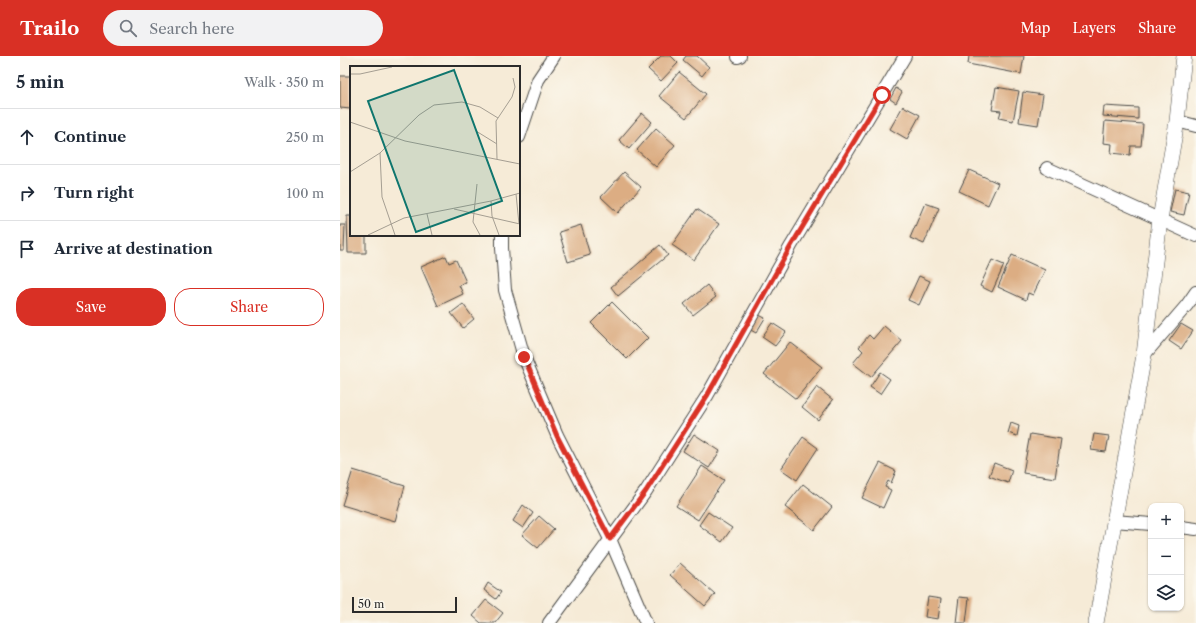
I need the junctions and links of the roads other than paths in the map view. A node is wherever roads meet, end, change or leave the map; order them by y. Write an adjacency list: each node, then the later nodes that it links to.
1 (554, 56): 6 (street)
2 (905, 56): 17 (street)
3 (1184, 56): 4 (street)
4 (1177, 121): 5 (street); 8 (street)
5 (1196, 126)
6 (520, 134)
7 (1047, 168): 8 (street)
8 (1160, 219): 10 (street); 12 (street)
9 (502, 236): 17 (street)
10 (1196, 236)
11 (1196, 292): 12 (street)
12 (1144, 355): 13 (street)
13 (1114, 521): 14 (street); 20 (street)
14 (1148, 524)
15 (1184, 527): 16 (street)
16 (1196, 529)
17 (610, 539): 18 (street); 19 (street)
18 (549, 623)
19 (646, 623)
20 (1096, 623)

